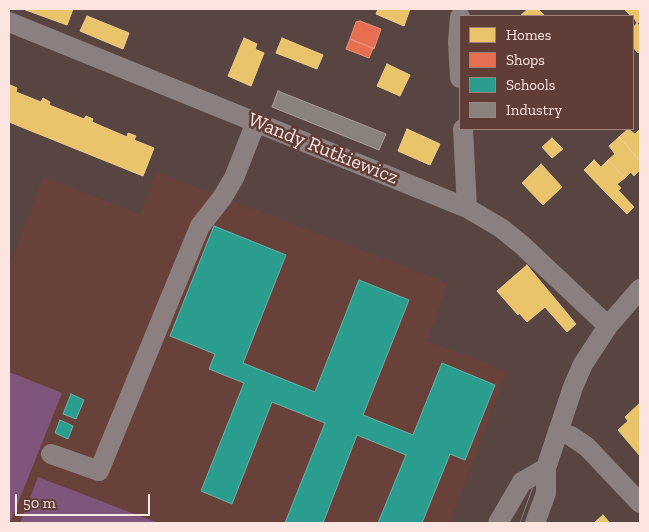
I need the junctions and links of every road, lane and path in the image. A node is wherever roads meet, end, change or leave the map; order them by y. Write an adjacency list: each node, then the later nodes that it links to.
1 (458, 13): 3 (street)
2 (9, 22): 4 (street, Wandy Rutkiewicz)
3 (459, 60)
4 (256, 122): 6 (street, Wandy Rutkiewicz); 10 (street)
5 (463, 130): 6 (street)
6 (467, 208): 8 (street, Wandy Rutkiewicz)
7 (640, 289): 8 (street)
8 (608, 326): 9 (street)
9 (558, 431): 11 (street); 13 (street)
10 (51, 454)
11 (546, 468): 12 (street); 16 (street)
12 (522, 482): 14 (street); 15 (street)
13 (640, 503)
14 (498, 523)
15 (526, 523)
16 (535, 523)

